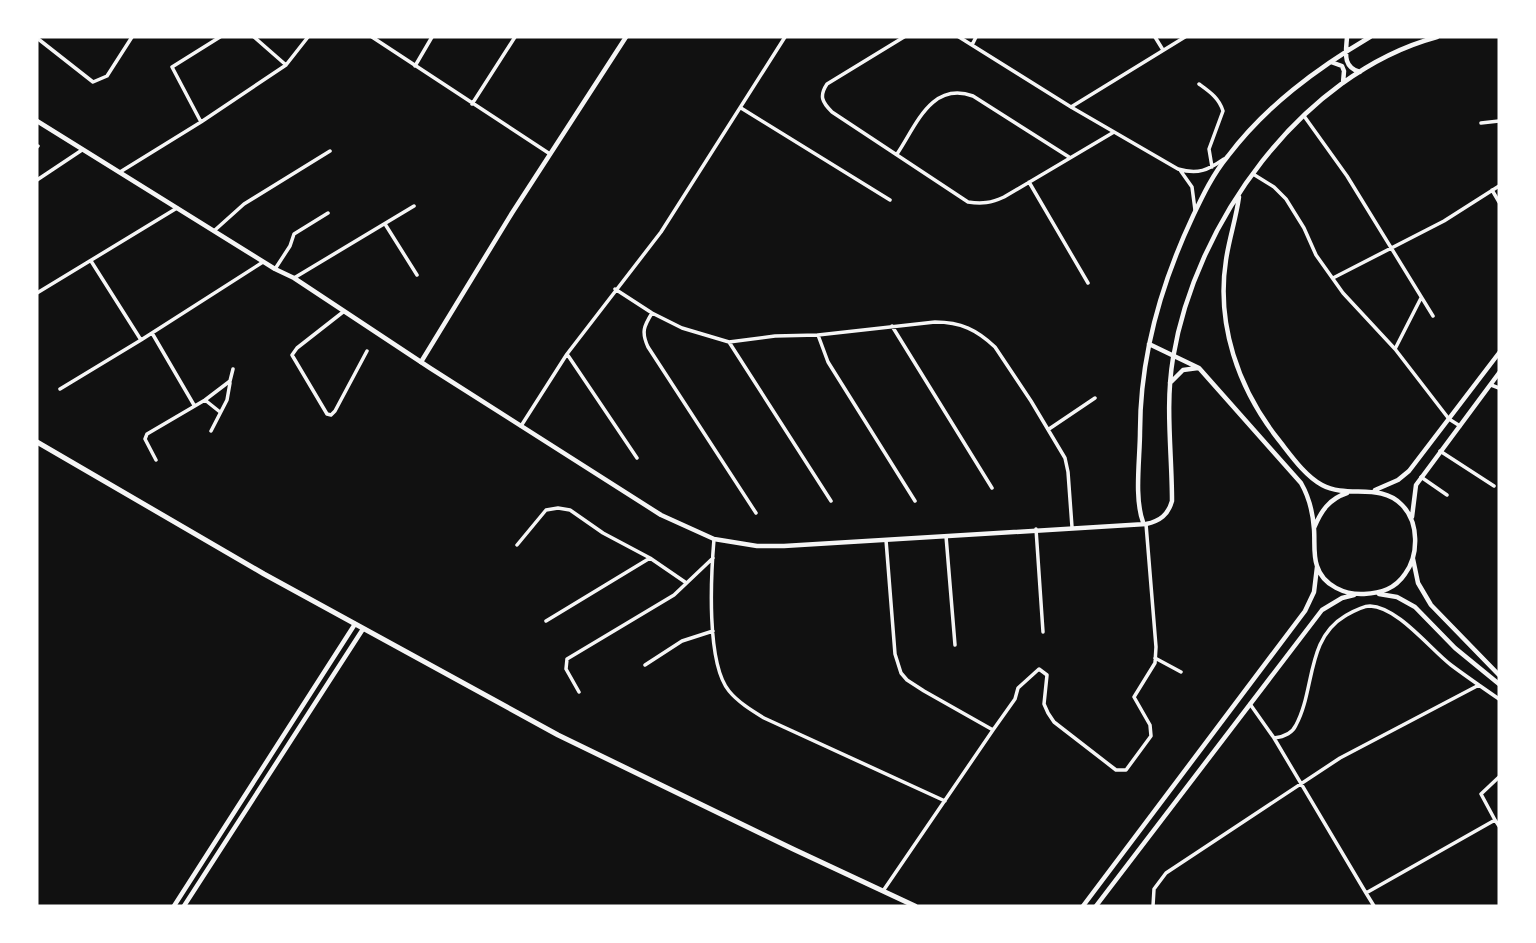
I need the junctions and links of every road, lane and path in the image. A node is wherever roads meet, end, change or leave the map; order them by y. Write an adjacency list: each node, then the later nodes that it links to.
1 (132, 37): 18 (street)
2 (220, 37): 34 (street)
3 (254, 37): 23 (street)
4 (308, 37): 23 (street)
5 (372, 37): 24 (street)
6 (432, 37): 24 (street)
7 (515, 37): 28 (street)
8 (626, 37): 39 (main road)
9 (785, 37): 30 (street)
10 (904, 37): 40 (street)
11 (959, 37): 19 (street)
12 (976, 37): 19 (street)
13 (1155, 37): 20 (street)
14 (1185, 37): 20 (street)
15 (1347, 37): 21 (main road)
16 (1370, 37): 21 (main road)
17 (1437, 37): 25 (main road)
18 (37, 38)
19 (972, 45): 29 (street)
20 (1163, 51): 29 (street)
21 (1345, 52): 22 (main road); 25 (main road)
22 (1326, 63): 27 (main road); 42 (main road)
23 (286, 65): 34 (street)
24 (415, 66): 28 (street)
25 (1360, 72): 27 (main road)
26 (1199, 84): 43 (street)
27 (1343, 84): 31 (main road)
28 (472, 104): 39 (street)
29 (1071, 107): 36 (street)
30 (741, 108): 52 (street); 68 (street)
31 (1304, 116): 46 (main road); 60 (street)
32 (37, 121): 37 (main road)
33 (1499, 121): 35 (street)
34 (201, 122): 45 (street)
35 (1481, 123)
36 (1114, 132): 41 (street); 44 (street)
37 (84, 148): 45 (main road); 47 (street)
38 (330, 151): 59 (street)
39 (550, 154): 85 (main road)
40 (897, 154): 41 (street); 48 (street)
41 (1069, 157): 48 (street)
42 (1227, 157): 43 (street); 56 (main road)
43 (1212, 167): 44 (street)
44 (1178, 169): 56 (street)
45 (120, 172): 55 (main road)
46 (1253, 174): 51 (main road); 66 (street)
47 (37, 180)
48 (1029, 182): 67 (street)
49 (1499, 186): 50 (street)
50 (1492, 190): 53 (street); 60 (street)
51 (1239, 197): 84 (main road); 111 (main road)
52 (891, 200)
53 (1499, 202)
54 (414, 206): 58 (street)
55 (177, 208): 59 (main road); 61 (street)
56 (1195, 212): 79 (main road)
57 (328, 213): 63 (street)
58 (385, 224): 64 (street); 65 (street)
59 (215, 230): 62 (main road)
60 (1390, 248): 66 (street); 70 (street)
61 (91, 261): 69 (street); 77 (street)
62 (263, 261): 63 (main road); 75 (street)
63 (275, 269): 65 (main road)
64 (417, 275)
65 (294, 278): 71 (main road)
66 (1332, 278): 80 (street)
67 (1088, 283)
68 (615, 289): 72 (street); 83 (street)
69 (37, 293)
70 (1421, 298): 73 (street); 80 (street)
71 (343, 312): 81 (street); 85 (main road)
72 (652, 313): 78 (street); 115 (street)
73 (1433, 316)
74 (892, 326): 76 (street); 101 (street); 109 (street)
75 (152, 333): 77 (street); 96 (street)
76 (818, 335): 78 (street); 114 (street)
77 (141, 340): 93 (street)
78 (729, 342): 113 (street)
79 (1149, 344): 84 (main road); 117 (main road)
80 (1395, 349): 98 (street)
81 (367, 351)
82 (1499, 353): 98 (main road)
83 (567, 354): 99 (street); 105 (street)
84 (1173, 356): 87 (main road); 90 (main road)
85 (421, 362): 99 (main road)
86 (233, 369): 89 (street)
87 (1199, 369): 90 (main road); 120 (main road)
88 (1499, 373): 91 (main road)
89 (230, 381): 95 (street); 97 (street)
90 (1170, 383): 117 (main road)
91 (1491, 385): 92 (street); 100 (main road)
92 (1499, 388)
93 (60, 389)
94 (1095, 398): 101 (street)
95 (205, 400): 96 (street); 97 (street)
96 (194, 405): 106 (street)
97 (220, 412): 102 (street)
98 (1449, 419): 100 (street); 110 (main road)
99 (520, 426): 122 (main road)
100 (1460, 426): 104 (main road)
101 (1049, 429): 118 (street)
102 (211, 431)
103 (37, 442): 133 (main road)
104 (1440, 451): 107 (main road); 108 (street)
105 (636, 458)
106 (156, 460)
107 (1421, 477): 112 (street); 116 (main road)
108 (1494, 486)
109 (992, 488)
110 (1373, 491): 111 (main road); 116 (main road)
111 (1350, 492): 120 (main road)
112 (1447, 495)
113 (831, 501)
114 (915, 501)
115 (756, 513)
116 (1412, 518): 127 (main road)
117 (1144, 523): 118 (main road); 138 (street)
118 (1072, 527): 119 (main road)
119 (1036, 529): 121 (main road); 136 (street)
120 (1314, 529): 128 (main road)
121 (946, 536): 123 (main road); 137 (street)
122 (714, 539): 123 (main road); 126 (street)
123 (886, 540): 147 (street)
124 (517, 545): 125 (street)
125 (650, 558): 129 (street); 132 (street)
126 (713, 558): 129 (street); 135 (street)
127 (1413, 558): 131 (main road); 141 (main road)
128 (1317, 566): 130 (main road); 149 (main road)
129 (685, 582): 144 (street)
130 (1356, 594): 131 (main road); 146 (main road)
131 (1378, 594): 142 (main road)
132 (546, 621)
133 (355, 624): 134 (main road); 158 (main road)
134 (363, 629): 156 (main road); 159 (main road)
135 (713, 631): 139 (street); 153 (street)
136 (1043, 632)
137 (956, 645)
138 (1155, 658): 140 (street); 147 (street)
139 (645, 664)
140 (1181, 672)
141 (1499, 676)
142 (1499, 684)
143 (1479, 685): 145 (street); 148 (street); 152 (street)
144 (579, 692)
145 (1499, 699)
146 (1249, 703): 148 (street); 150 (main road)
147 (993, 730): 153 (street)
148 (1274, 738): 152 (street)
149 (1198, 754): 150 (main road); 161 (main road)
150 (1206, 761): 162 (main road)
151 (1499, 777): 154 (street)
152 (1300, 783): 157 (street); 163 (street)
153 (945, 801): 156 (street)
154 (1495, 820): 155 (street); 157 (street)
155 (1499, 825)
156 (883, 891): 160 (main road)
157 (1366, 893): 164 (street)
158 (174, 906)
159 (184, 906)
160 (915, 906)
161 (1083, 906)
162 (1096, 906)
163 (1153, 906)
164 (1374, 906)

